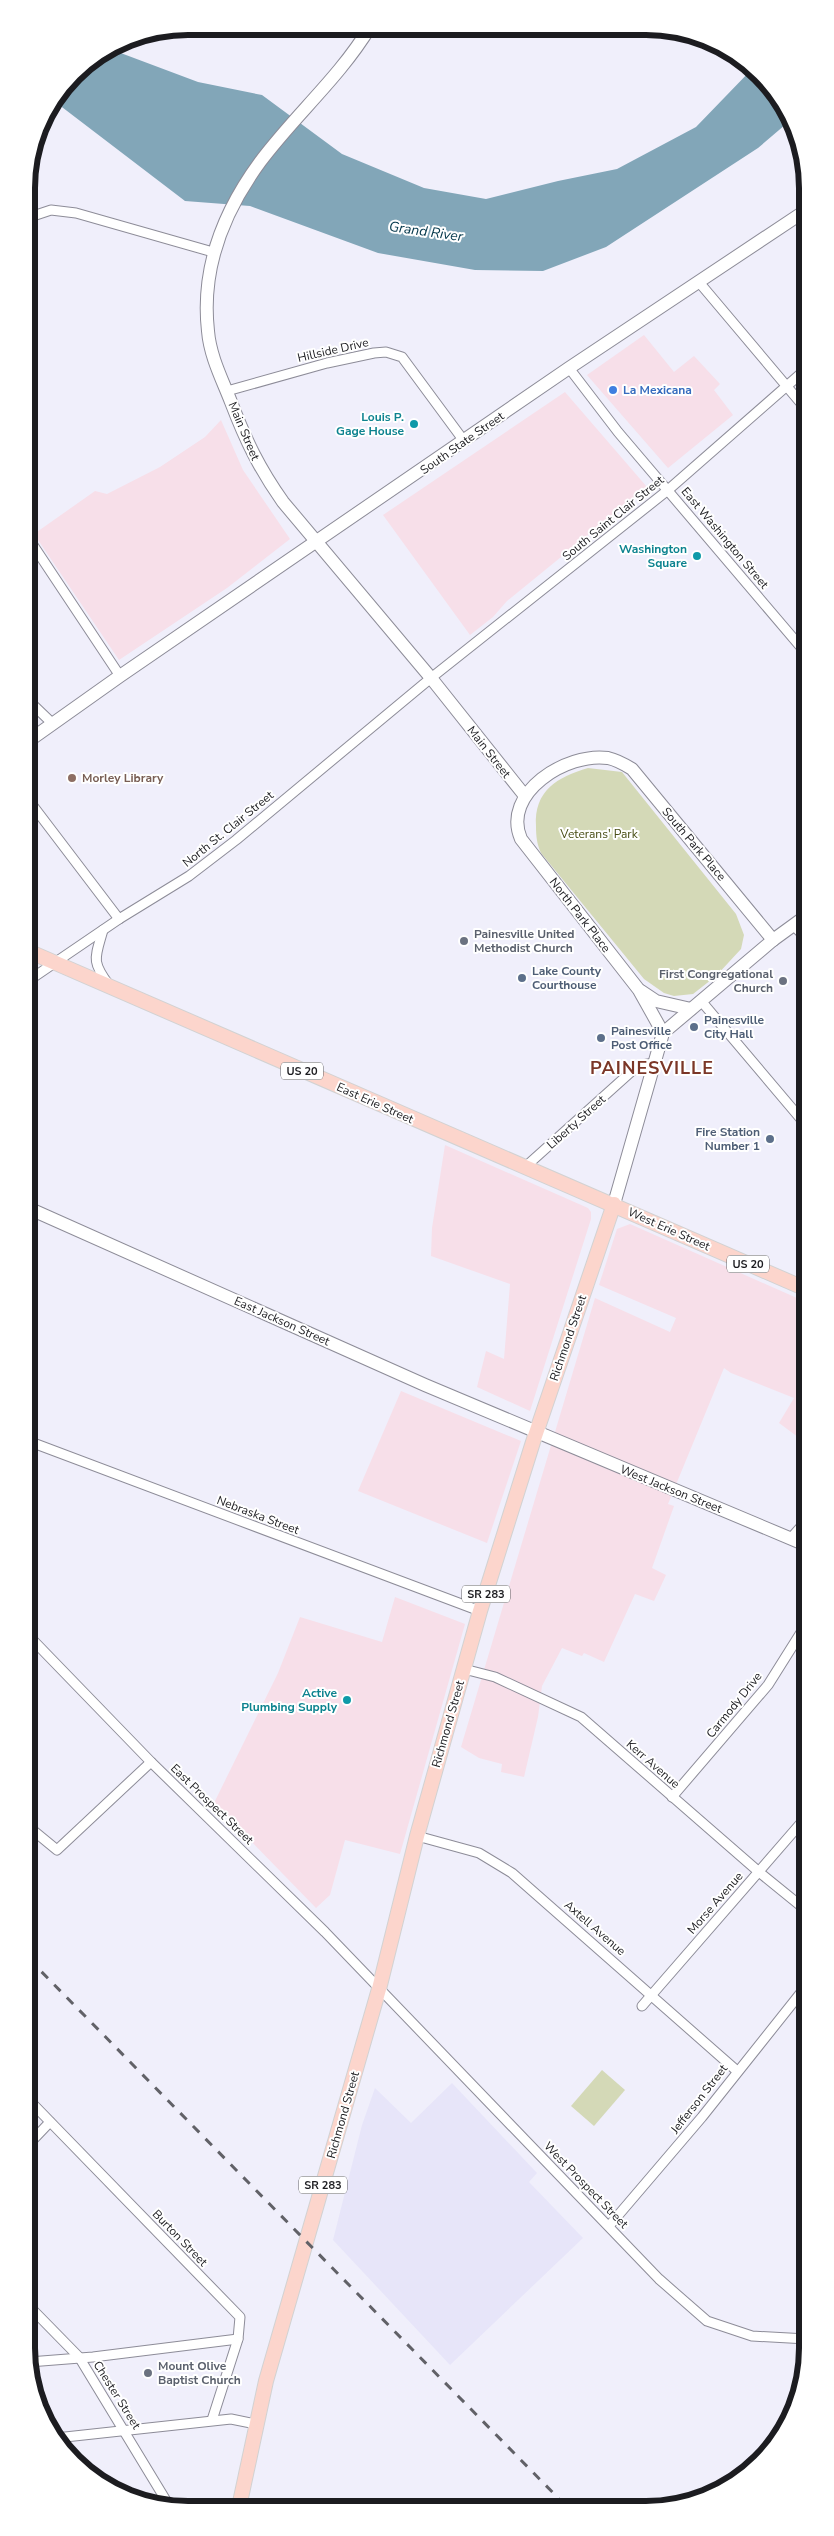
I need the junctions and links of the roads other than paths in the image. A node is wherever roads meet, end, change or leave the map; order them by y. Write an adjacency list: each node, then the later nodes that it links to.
1 (364, 35): 4 (street, Main Street)
2 (35, 215): 4 (street)
3 (799, 215): 5 (street, South State Street)
4 (213, 252): 9 (street, Main Street)
5 (698, 281): 6 (street, South State Street); 8 (street)
6 (570, 368): 11 (street, South State Street); 12 (street, East Washington Street)
7 (799, 375): 8 (street, South Saint Clair Street)
8 (785, 387): 10 (street); 12 (street, South Saint Clair Street)
9 (227, 391): 11 (street, Hillside Drive); 13 (street, Main Street)
10 (799, 402)
11 (464, 441): 13 (street, South State Street)
12 (668, 490): 15 (street, East Washington Street); 17 (street, South Saint Clair Street)
13 (317, 542): 16 (street, South State Street); 17 (street, Main Street)
14 (35, 548): 16 (street)
15 (799, 645)
16 (120, 676): 19 (street, South State Street)
17 (431, 678): 21 (street, Main Street); 23 (street, North St. Clair Street)
18 (35, 707): 19 (street)
19 (53, 724): 20 (street, South State Street)
20 (35, 736)
21 (525, 796): 28 (street, South Park Place); 33 (street, North Park Place)
22 (35, 809): 23 (street)
23 (119, 919): 26 (street, North St. Clair Street)
24 (799, 922): 25 (street)
25 (794, 926): 27 (street); 28 (street)
26 (103, 930): 30 (street, North St. Clair Street); 32 (street)
27 (799, 931)
28 (773, 940): 34 (street)
29 (35, 954): 30 (main road, East Erie Street / US 20)
30 (55, 963): 31 (street, North St. Clair Street); 32 (main road, East Erie Street / US 20)
31 (35, 976)
32 (111, 987): 38 (main road, East Erie Street / US 20)
33 (639, 990): 34 (street, North Park Place); 35 (street, North Park Place)
34 (697, 1005): 35 (street); 37 (street)
35 (663, 1033): 36 (street, Richmond Street)
36 (654, 1063): 38 (street, Liberty Street); 39 (street, Richmond Street)
37 (799, 1117)
38 (524, 1168): 39 (main road, East Erie Street / US 20)
39 (614, 1204): 41 (main road, West Erie Street / US 20); 42 (main road, Richmond Street / SR 283)
40 (35, 1211): 42 (street, East Jackson Street)
41 (799, 1286)
42 (537, 1431): 45 (street, West Jackson Street); 47 (main road, Richmond Street / SR 283)
43 (35, 1444): 47 (street, Nebraska Street)
44 (799, 1530): 45 (street)
45 (792, 1538): 46 (street, West Jackson Street)
46 (799, 1542)
47 (480, 1611): 50 (main road, Richmond Street / SR 283)
48 (799, 1634): 52 (street, Carmody Drive)
49 (35, 1642): 51 (street, East Prospect Street)
50 (464, 1669): 52 (street, Kerr Avenue); 55 (main road, Richmond Street / SR 283)
51 (151, 1762): 54 (street); 58 (street, East Prospect Street)
52 (672, 1797): 56 (street, Kerr Avenue)
53 (799, 1825): 56 (street, Morse Avenue)
54 (35, 1832)
55 (417, 1836): 58 (main road, Richmond Street / SR 283); 59 (street, Axtell Avenue)
56 (759, 1872): 57 (street, Kerr Avenue); 59 (street, Morse Avenue)
57 (799, 1904)
58 (379, 1989): 66 (street, West Prospect Street); 73 (main road, Richmond Street / SR 283)
59 (652, 1995): 61 (street, Morse Avenue); 62 (street, Axtell Avenue)
60 (799, 1995): 62 (street, Jefferson Street)
61 (642, 2006)
62 (737, 2070): 66 (street, Jefferson Street)
63 (35, 2106): 64 (street, Burton Street)
64 (50, 2122): 65 (street); 68 (street, Burton Street)
65 (35, 2138)
66 (609, 2226): 69 (street, West Prospect Street)
67 (35, 2312): 70 (street, Chester Street)
68 (238, 2339): 70 (street); 72 (street, Burton Street)
69 (799, 2339)
70 (79, 2358): 71 (street); 74 (street, Chester Street)
71 (36, 2361)
72 (212, 2420): 73 (street); 74 (street)
73 (256, 2424): 76 (main road, Richmond Street / SR 283)
74 (125, 2432): 75 (street); 77 (street, Chester Street)
75 (64, 2437)
76 (245, 2471): 78 (main road, Richmond Street / SR 283); 79 (main road, Richmond Street / SR 283)
77 (165, 2499)
78 (234, 2501)
79 (240, 2501)

